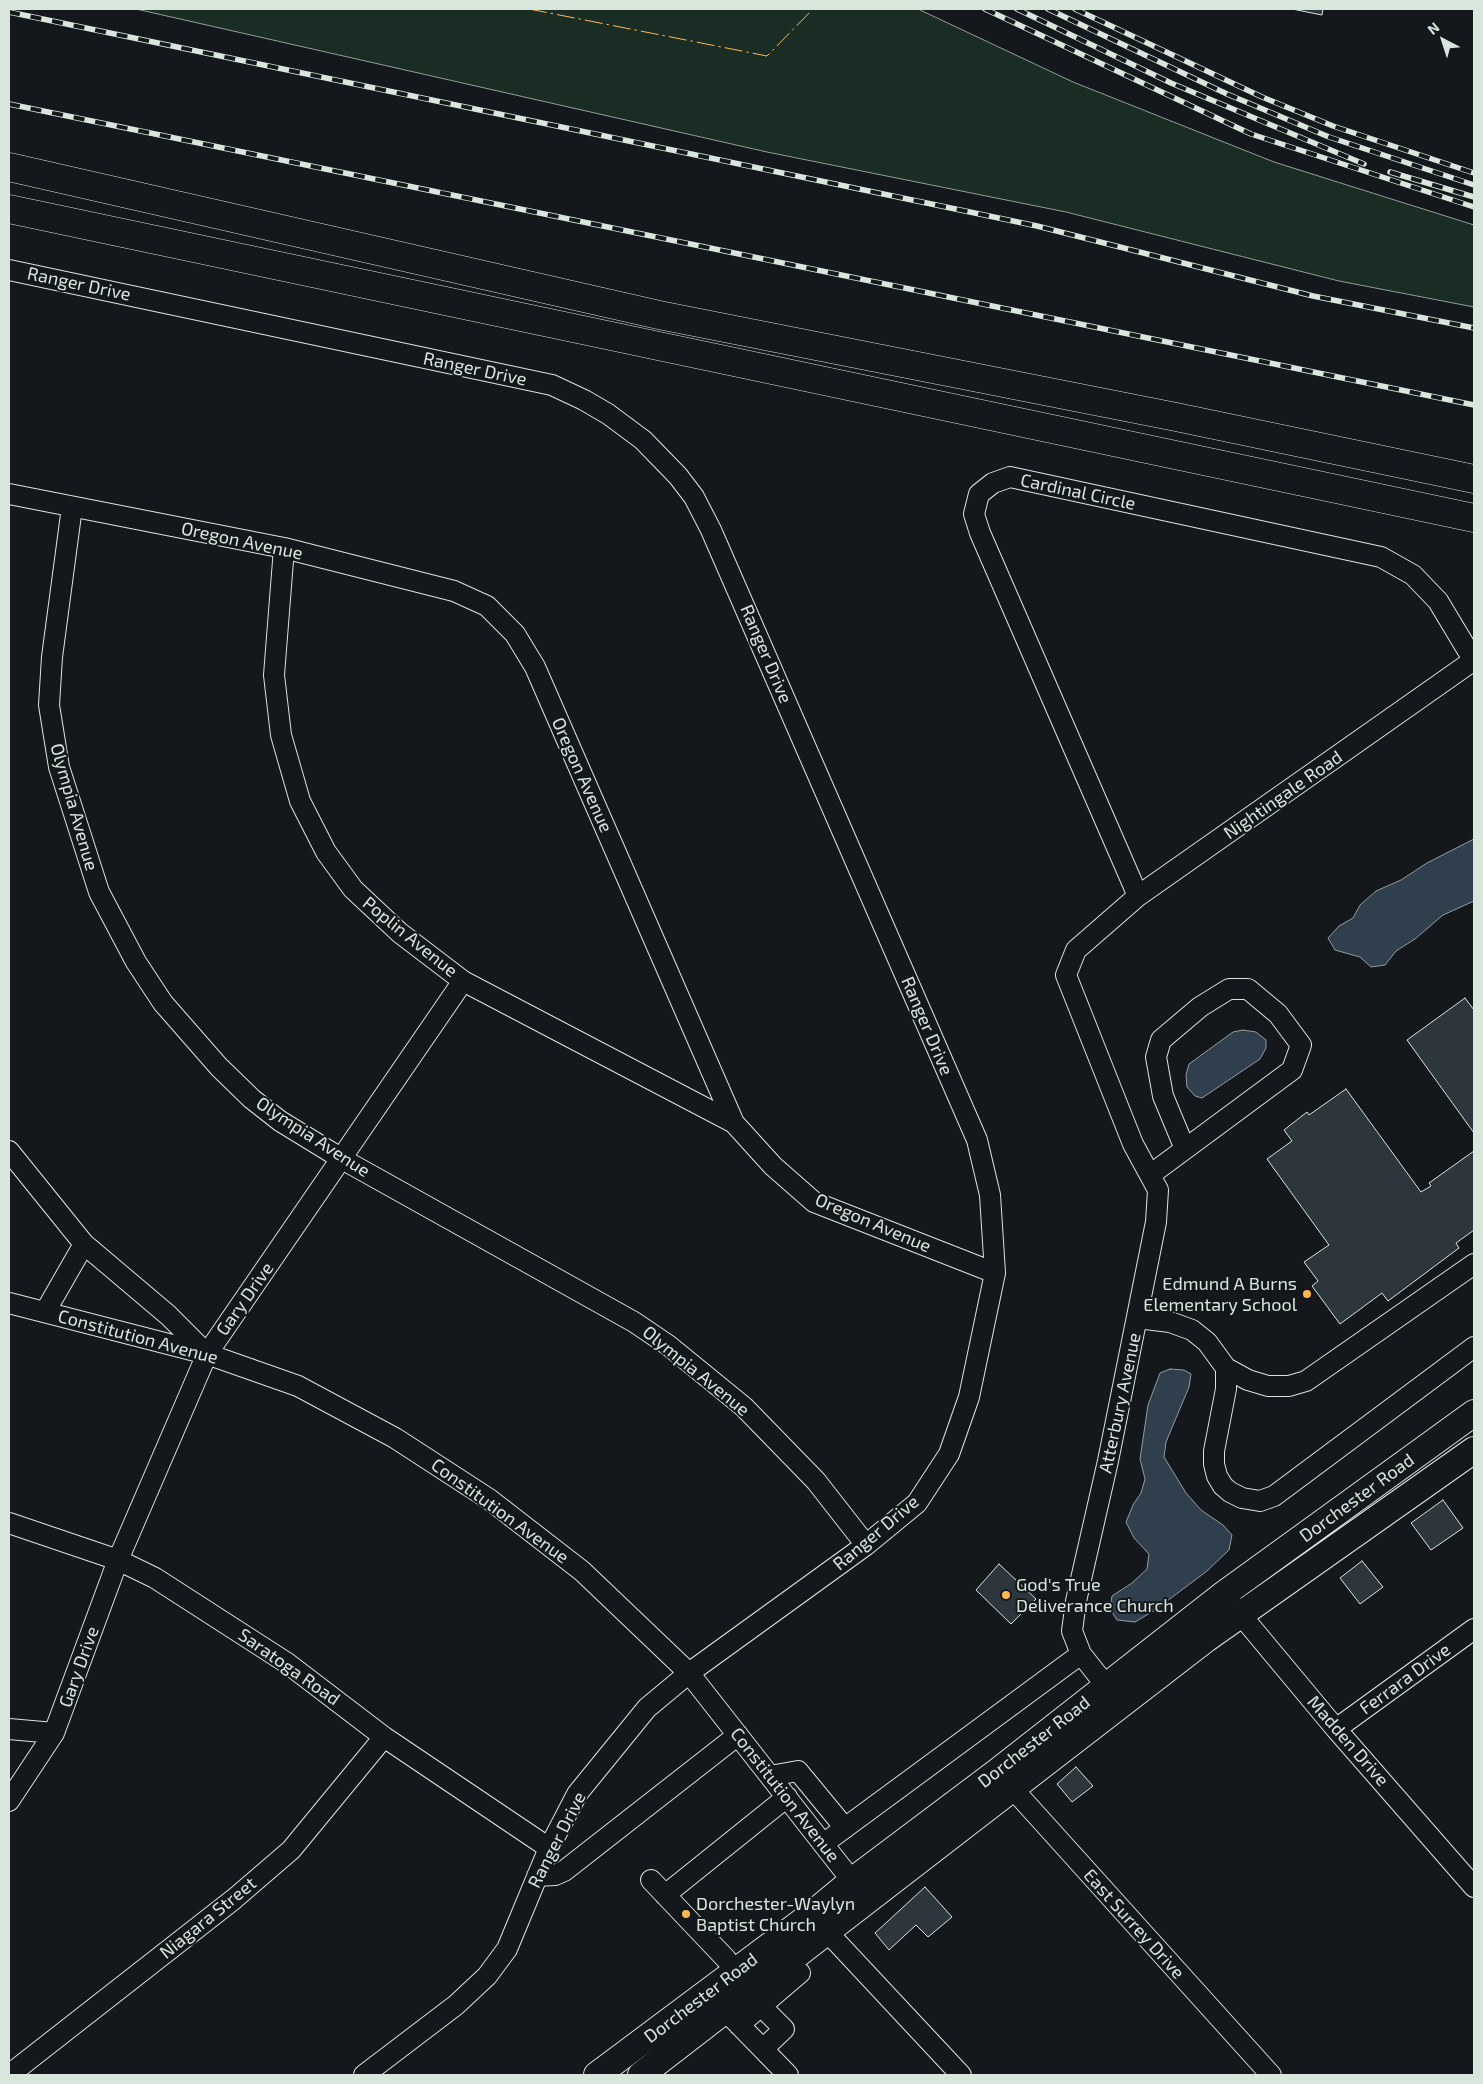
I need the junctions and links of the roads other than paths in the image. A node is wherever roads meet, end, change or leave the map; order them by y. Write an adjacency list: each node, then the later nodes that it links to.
1 (9, 167): 5 (highway)
2 (9, 209): 4 (highway)
3 (9, 270): 22 (street, Ranger Drive)
4 (1225, 466): 8 (highway); 9 (highway)
5 (1474, 479)
6 (9, 494): 7 (street, Oregon Avenue)
7 (72, 507): 10 (street, Oregon Avenue); 18 (street, Olympia Avenue)
8 (1474, 518)
9 (1474, 538)
10 (284, 548): 14 (street, Poplin Avenue); 15 (street, Oregon Avenue)
11 (1474, 660): 12 (street, Nightingale Road); 12 (street, Cardinal Circle)
12 (1138, 896): 13 (street, Nightingale Road)
13 (1095, 934): 19 (street, Atterbury Avenue)
14 (464, 981): 15 (street, Poplin Avenue); 18 (street, Gary Drive)
15 (734, 1123): 22 (street, Oregon Avenue)
16 (1185, 1149): 16 (street); 19 (street)
17 (9, 1152): 20 (street)
18 (342, 1159): 27 (street, Gary Drive); 32 (street, Olympia Avenue)
19 (1150, 1175): 25 (street, Atterbury Avenue)
20 (84, 1244): 24 (street); 27 (street)
21 (1474, 1264): 28 (street)
22 (995, 1273): 32 (street, Ranger Drive)
23 (9, 1303): 24 (street, Constitution Avenue)
24 (45, 1312): 27 (street, Constitution Avenue)
25 (1137, 1318): 28 (street); 37 (street, Atterbury Avenue)
26 (1474, 1347): 28 (street)
27 (207, 1354): 33 (street, Gary Drive); 38 (street, Constitution Avenue)
28 (1226, 1368)
29 (1474, 1413): 34 (main road, Dorchester Road)
30 (1474, 1450): 35 (main road, Dorchester Road)
31 (9, 1523): 33 (street, Saratoga Road)
32 (866, 1545): 38 (street, Ranger Drive)
33 (118, 1560): 42 (street, Gary Drive); 44 (street, Saratoga Road)
34 (1224, 1594): 35 (street, Madden Drive); 39 (main road, Dorchester Road)
35 (1241, 1615): 39 (main road, Dorchester Road); 41 (street, Madden Drive)
36 (1474, 1629): 41 (street, Ferrara Drive)
37 (1081, 1654): 39 (street, Atterbury Avenue); 49 (street)
38 (689, 1672): 43 (street, Constitution Avenue); 51 (street, Ranger Drive)
39 (1113, 1695): 46 (main road, Dorchester Road)
40 (9, 1729): 42 (street)
41 (1336, 1729): 54 (street, Madden Drive)
42 (54, 1734): 48 (street, Gary Drive)
43 (738, 1735): 45 (street, Constitution Avenue); 52 (street)
44 (384, 1737): 51 (street, Saratoga Road); 63 (street, Niagara Street)
45 (770, 1776): 47 (street, Constitution Avenue); 49 (street)
46 (1005, 1780): 55 (main road, Dorchester Road); 69 (street, East Surrey Drive)
47 (787, 1797): 50 (street, Constitution Avenue); 56 (street)
48 (9, 1801)
49 (844, 1828): 50 (street)
50 (823, 1844): 55 (street, Constitution Avenue)
51 (549, 1848): 52 (street, Ranger Drive)
52 (537, 1876): 64 (street, Ranger Drive)
53 (651, 1880): 56 (street)
54 (1474, 1887)
55 (860, 1891): 57 (main road, Dorchester Road)
56 (665, 1895): 58 (street)
57 (819, 1924): 58 (main road, Dorchester Road); 61 (main road, Dorchester Road); 68 (street)
58 (736, 1972): 61 (main road, Dorchester Road)
59 (800, 1973): 60 (street)
60 (761, 2006): 61 (street); 62 (street)
61 (724, 2009): 62 (street); 65 (main road, Dorchester Road); 66 (main road, Dorchester Road)
62 (763, 2050): 67 (street)
63 (9, 2075)
64 (364, 2075)
65 (596, 2075)
66 (641, 2075)
67 (788, 2075)
68 (961, 2075)
69 (1271, 2075)

